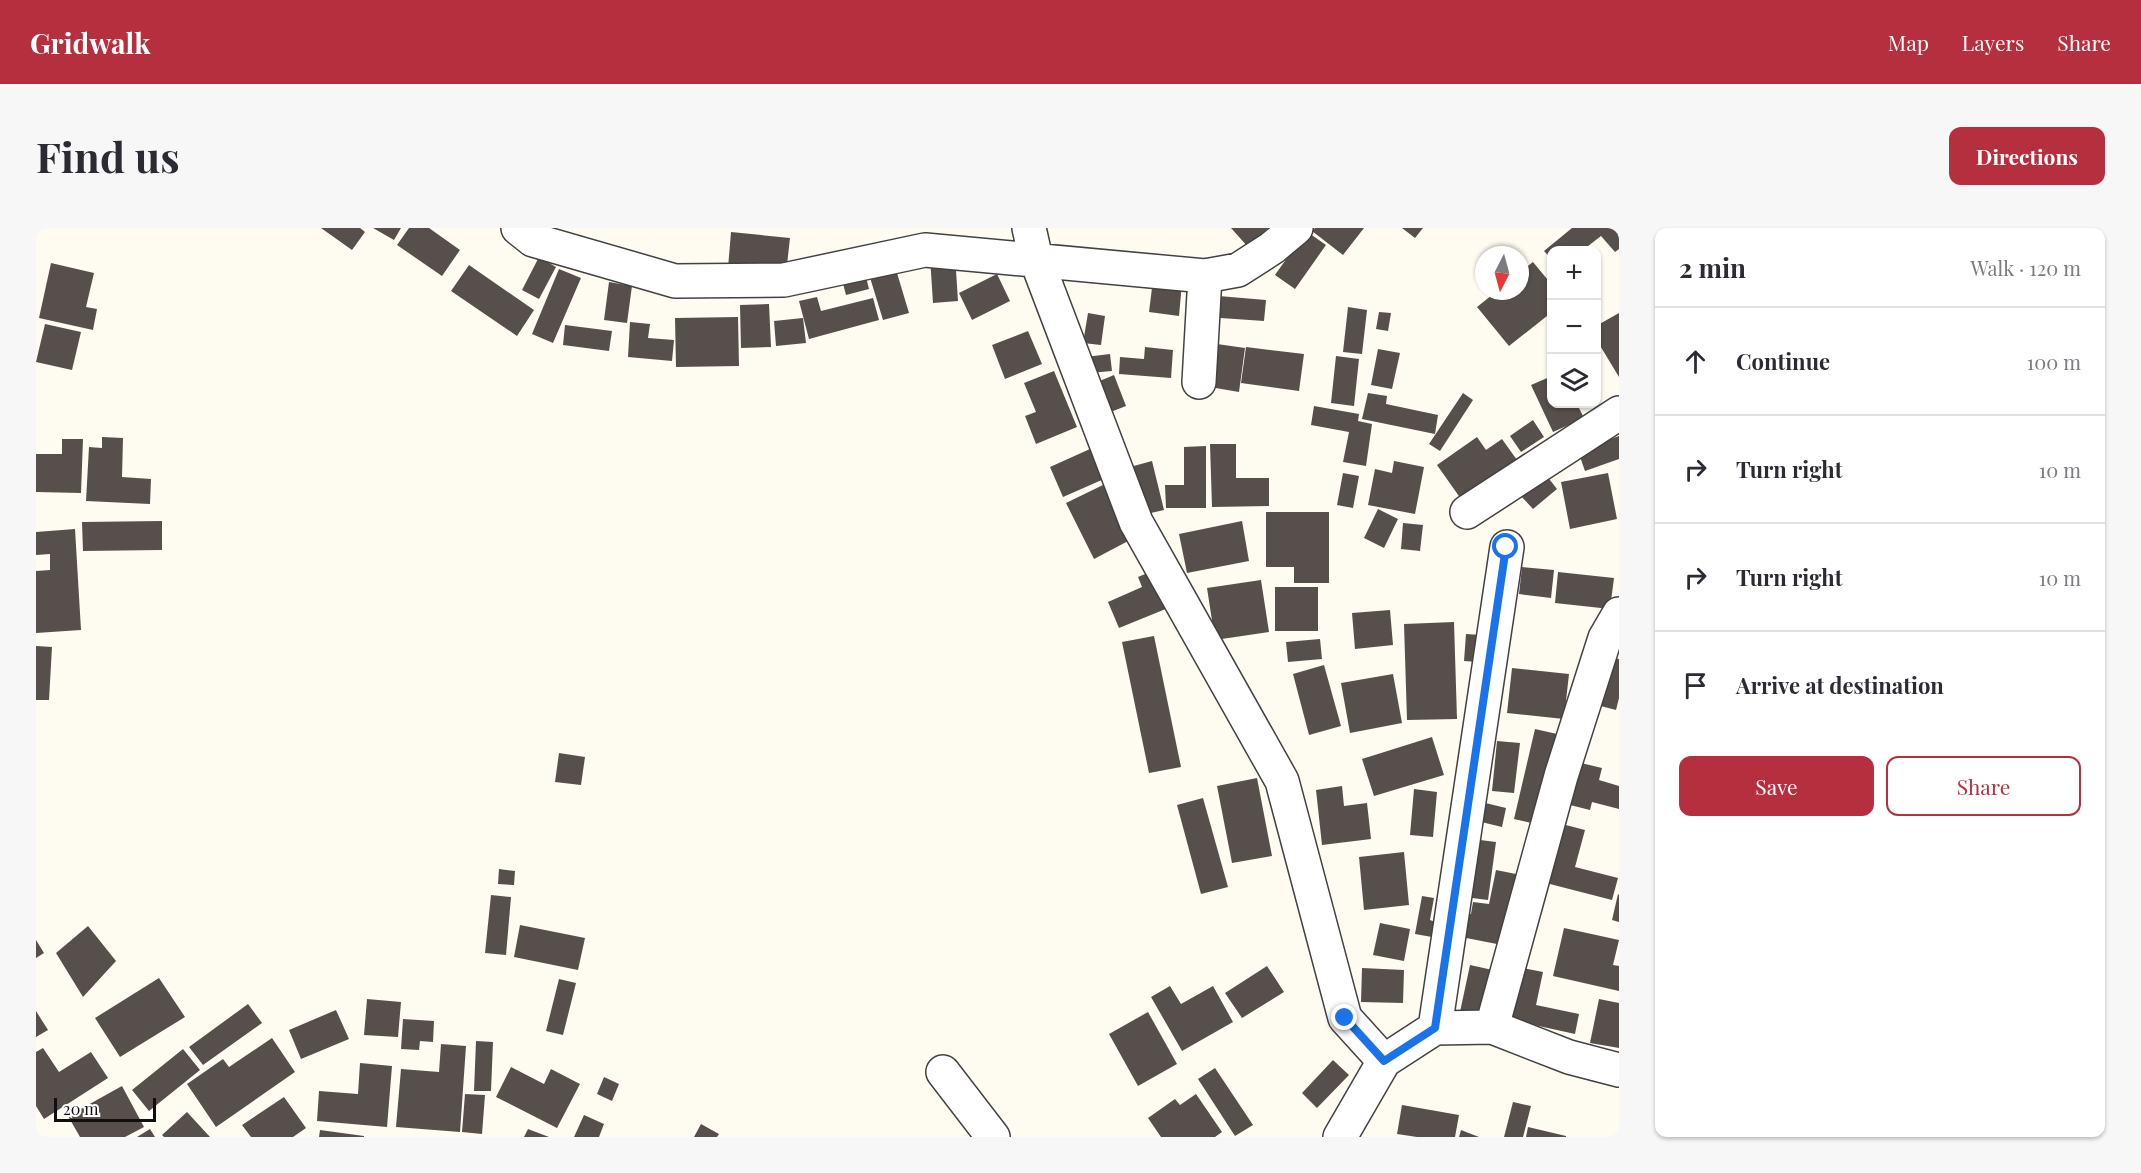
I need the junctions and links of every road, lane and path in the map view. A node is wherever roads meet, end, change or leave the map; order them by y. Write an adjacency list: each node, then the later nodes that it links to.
1 (518, 228): 3 (street)
2 (1296, 228): 4 (street)
3 (1033, 244): 4 (street); 12 (street)
4 (1205, 276): 5 (street)
5 (1199, 382)
6 (1619, 413): 7 (street)
7 (1467, 512)
8 (1506, 547): 11 (street)
9 (1619, 614): 10 (street)
10 (1492, 1027): 11 (street); 13 (street)
11 (1435, 1028): 12 (street)
12 (1384, 1061): 16 (street)
13 (1619, 1070)
14 (943, 1072): 15 (street)
15 (993, 1137)
16 (1340, 1137)

